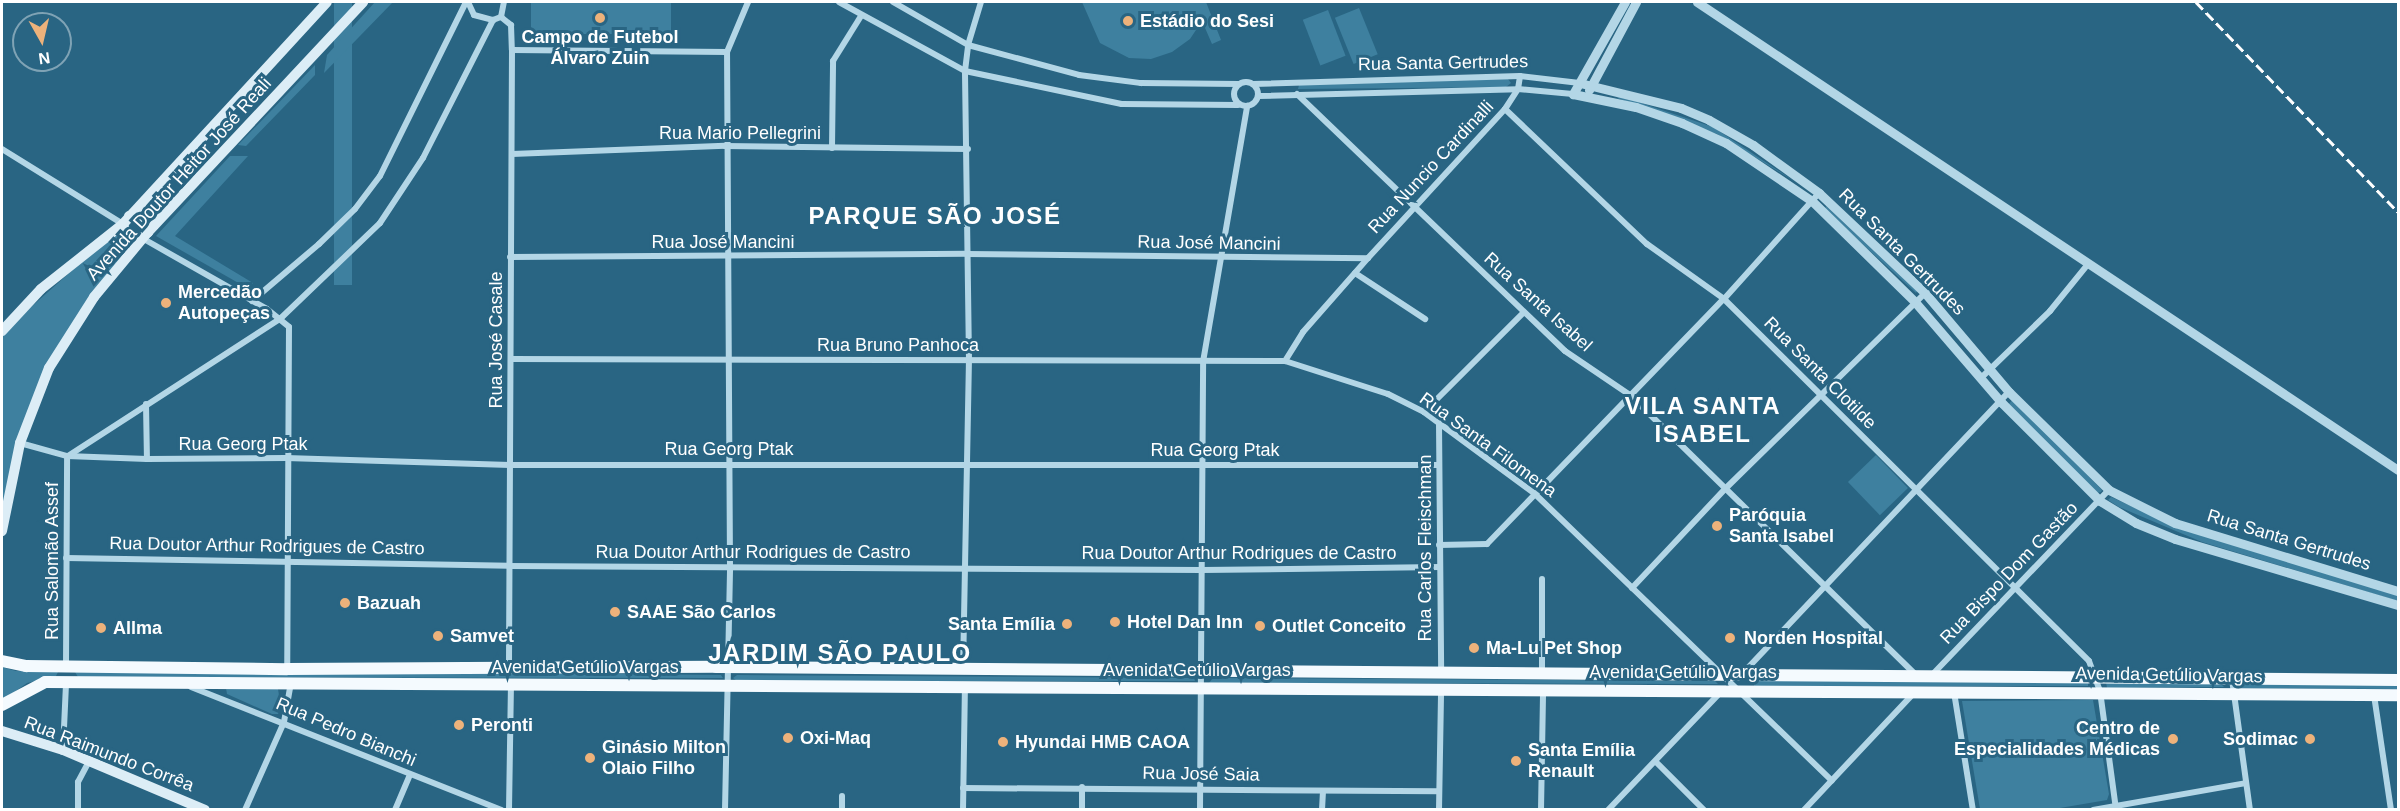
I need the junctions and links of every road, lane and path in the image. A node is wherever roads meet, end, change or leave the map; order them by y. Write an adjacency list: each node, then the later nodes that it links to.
1 (327, 2): 40 (main road, Avenida Doutor Heitor José Reali)
2 (363, 2): 41 (main road, Avenida Doutor Heitor José Reali)
3 (467, 2): 14 (street); 51 (street)
4 (504, 2): 13 (street)
5 (748, 2): 17 (street)
6 (838, 2): 12 (street)
7 (893, 2): 15 (street)
8 (981, 2): 15 (street)
9 (1625, 2): 20 (street)
10 (1636, 2): 23 (street)
11 (1697, 2): 47 (street)
12 (861, 16): 18 (street); 33 (street)
13 (501, 17): 14 (street); 16 (street, Rua José Casale)
14 (493, 20): 54 (street)
15 (968, 45): 18 (street); 21 (street)
16 (512, 50): 17 (street); 36 (street, Rua José Casale)
17 (727, 52): 32 (street)
18 (966, 71): 29 (street); 35 (street)
19 (1520, 76): 20 (street, Rua Santa Gertrudes); 22 (street, Rua Santa Gertrudes); 24 (street, Rua Nuncio Cardinalli)
20 (1580, 83): 23 (street, Rua Santa Gertrudes); 26 (street)
21 (1239, 84): 22 (street); 29 (street)
22 (1253, 84): 27 (street)
23 (1591, 85): 28 (street); 37 (street, Rua Santa Gertrudes)
24 (1518, 89): 25 (street, Rua Santa Gertrudes); 26 (street, Rua Santa Gertrudes); 31 (street, Rua Nuncio Cardinalli)
25 (1297, 94): 27 (street, Rua Santa Gertrudes); 39 (street, Rua Santa Isabel)
26 (1573, 94): 28 (street, Rua Santa Gertrudes)
27 (1258, 96): 30 (street)
28 (1587, 96): 38 (street, Rua Santa Gertrudes)
29 (1238, 105): 30 (street)
30 (1247, 106): 46 (street)
31 (1505, 109): 39 (street, Rua Nuncio Cardinalli); 50 (street, Rua Santa Clotilde)
32 (725, 146): 33 (street, Rua Mario Pellegrini); 36 (street, Rua Mario Pellegrini); 44 (street)
33 (832, 148): 35 (street, Rua Mario Pellegrini)
34 (2, 149): 40 (street)
35 (968, 149): 42 (street)
36 (512, 154): 43 (street, Rua José Casale)
37 (1820, 193): 38 (street); 49 (street, Rua Santa Gertrudes)
38 (1812, 201): 50 (street); 52 (street, Rua Santa Gertrudes)
39 (1414, 207): 45 (street, Rua Nuncio Cardinalli); 53 (street, Rua Santa Isabel)
40 (126, 220): 41 (main road); 41 (main road); 56 (main road, Avenida Doutor Heitor José Reali)
41 (145, 235): 51 (street); 71 (main road, Avenida Doutor Heitor José Reali)
42 (967, 254): 44 (street, Rua José Mancini); 46 (street, Rua José Mancini); 59 (street)
43 (510, 257): 44 (street, Rua José Mancini); 57 (street, Rua José Casale)
44 (727, 257): 58 (street)
45 (1368, 258): 46 (street, Rua José Mancini); 48 (street, Rua Nuncio Cardinalli)
46 (1222, 259): 61 (street)
47 (2088, 264): 62 (street); 80 (street)
48 (1355, 273): 55 (street); 60 (street, Rua Nuncio Cardinalli)
49 (1925, 293): 52 (street); 62 (street, Rua Santa Gertrudes)
50 (1724, 299): 65 (street); 66 (street, Rua Santa Clotilde)
51 (252, 301): 54 (street)
52 (1915, 302): 63 (street, Rua Santa Gertrudes); 66 (street)
53 (1524, 312): 65 (street, Rua Santa Isabel); 69 (street)
54 (281, 318): 68 (street); 73 (street)
55 (1425, 319)
56 (2, 331)
57 (512, 359): 58 (street, Rua Bruno Panhoca); 77 (street, Rua José Casale)
58 (728, 359): 59 (street, Rua Bruno Panhoca); 75 (street)
59 (969, 360): 61 (street, Rua Bruno Panhoca); 76 (street)
60 (1285, 361): 61 (street, Rua Bruno Panhoca); 69 (street, Rua Santa Filomena)
61 (1203, 362): 78 (street)
62 (1990, 370): 63 (street); 64 (street, Rua Santa Gertrudes)
63 (1982, 376): 67 (street, Rua Santa Gertrudes)
64 (2009, 392): 67 (street); 82 (street, Rua Santa Gertrudes)
65 (1630, 395): 81 (street, Rua Santa Isabel); 84 (street)
66 (1823, 397): 81 (street); 83 (street, Rua Santa Clotilde)
67 (2002, 403): 83 (street); 85 (street, Rua Santa Gertrudes)
68 (146, 404): 72 (street); 74 (street)
69 (1424, 412): 70 (street, Rua Santa Filomena)
70 (1439, 423): 79 (street, Rua Carlos Fleischman); 84 (street, Rua Santa Filomena)
71 (20, 443): 72 (street, Rua Georg Ptak); 86 (main road, Avenida Doutor Heitor José Reali)
72 (67, 456): 74 (street, Rua Georg Ptak); 88 (street, Rua Salomão Assef)
73 (286, 458): 74 (street, Rua Georg Ptak); 77 (street, Rua Georg Ptak); 89 (street)
74 (147, 459)
75 (728, 463): 76 (street, Rua Georg Ptak); 77 (street, Rua Georg Ptak); 91 (street)
76 (966, 464): 78 (street, Rua Georg Ptak); 92 (street)
77 (510, 465): 90 (street, Rua José Casale)
78 (1202, 465): 79 (street, Rua Georg Ptak); 94 (street)
79 (1440, 465): 87 (street, Rua Carlos Fleischman)
80 (2398, 471)
81 (1726, 488): 96 (street, Rua Santa Isabel); 98 (street)
82 (2109, 490): 85 (street, Rua Bispo Dom Gastão); 99 (street, Rua Santa Gertrudes)
83 (1918, 492): 96 (street); 97 (street, Rua Santa Clotilde)
84 (1534, 493): 87 (street); 98 (street, Rua Santa Filomena)
85 (2100, 501): 97 (street, Rua Bispo Dom Gastão); 100 (street, Rua Santa Gertrudes)
86 (2, 531)
87 (1439, 545): 93 (street, Rua Carlos Fleischman)
88 (66, 558): 89 (street, Rua Doutor Arthur Rodrigues de Castro); 102 (street, Rua Salomão Assef)
89 (288, 561): 90 (street, Rua Doutor Arthur Rodrigues de Castro); 105 (street)
90 (509, 566): 91 (street, Rua Doutor Arthur Rodrigues de Castro); 104 (street, Rua José Casale)
91 (730, 567): 92 (street, Rua Doutor Arthur Rodrigues de Castro); 103 (street)
92 (963, 567): 94 (street, Rua Doutor Arthur Rodrigues de Castro); 106 (street)
93 (1440, 567): 94 (street, Rua Doutor Arthur Rodrigues de Castro); 107 (street, Rua Carlos Fleischman)
94 (1202, 570): 109 (street)
95 (1542, 579): 108 (street)
96 (1827, 587): 110 (street); 111 (street, Rua Santa Isabel)
97 (2016, 587): 112 (street, Rua Bispo Dom Gastão); 113 (street, Rua Santa Clotilde)
98 (1632, 588): 119 (street, Rua Santa Filomena)
99 (2398, 591)
100 (2398, 604)
101 (2, 661): 102 (main road, Avenida Getúlio Vargas)
102 (66, 666): 105 (main road, Avenida Getúlio Vargas); 117 (main road)
103 (726, 667): 104 (main road, Avenida Getúlio Vargas); 106 (main road, Avenida Getúlio Vargas); 121 (street)
104 (508, 668): 105 (main road, Avenida Getúlio Vargas)
105 (287, 669)
106 (963, 671): 109 (main road, Avenida Getúlio Vargas)
107 (1441, 672): 108 (main road, Avenida Getúlio Vargas); 109 (main road, Avenida Getúlio Vargas)
108 (1542, 672): 119 (main road, Avenida Getúlio Vargas)
109 (1200, 673): 123 (street)
110 (1742, 674): 111 (main road, Avenida Getúlio Vargas); 119 (main road, Avenida Getúlio Vargas)
111 (1917, 676): 112 (main road, Avenida Getúlio Vargas)
112 (1930, 676): 113 (main road, Avenida Getúlio Vargas)
113 (2097, 676): 114 (main road, Avenida Getúlio Vargas); 128 (street)
114 (2232, 678): 115 (main road, Avenida Getúlio Vargas); 129 (street)
115 (2398, 680)
116 (179, 682): 117 (main road, Avenida Getúlio Vargas); 118 (main road, Avenida Getúlio Vargas); 133 (street, Rua Pedro Bianchi)
117 (66, 683): 132 (main road, Avenida Getúlio Vargas); 135 (street)
118 (291, 683): 120 (main road, Avenida Getúlio Vargas); 133 (street)
119 (1730, 684): 125 (main road, Avenida Getúlio Vargas); 126 (main road, Avenida Getúlio Vargas); 137 (street); 139 (street, Rua Santa Filomena)
120 (511, 685): 121 (main road, Avenida Getúlio Vargas); 154 (street)
121 (726, 686): 122 (main road, Avenida Getúlio Vargas); 155 (street)
122 (965, 687): 123 (main road, Avenida Getúlio Vargas); 142 (street)
123 (1200, 688): 124 (main road, Avenida Getúlio Vargas); 143 (street)
124 (1441, 689): 125 (main road, Avenida Getúlio Vargas); 145 (street)
125 (1543, 689): 162 (street)
126 (1915, 692): 127 (main road, Avenida Getúlio Vargas); 139 (street)
127 (1954, 692): 128 (main road, Avenida Getúlio Vargas); 166 (street)
128 (2100, 692): 129 (main road, Avenida Getúlio Vargas); 148 (street)
129 (2233, 694): 130 (main road, Avenida Getúlio Vargas); 140 (street)
130 (2374, 695): 131 (main road, Avenida Getúlio Vargas); 169 (street)
131 (2398, 695)
132 (2, 705)
133 (284, 722): 138 (street, Rua Pedro Bianchi); 151 (street)
134 (2, 731): 135 (main road, Rua Raimundo Corrêa)
135 (63, 750): 136 (main road, Rua Raimundo Corrêa)
136 (89, 761): 147 (main road, Rua Raimundo Corrêa); 149 (street)
137 (1656, 762): 163 (street); 164 (street)
138 (410, 775): 152 (street); 153 (street, Rua Pedro Bianchi)
139 (1832, 781): 165 (street)
140 (2246, 783): 148 (street); 168 (street)
141 (1082, 787): 142 (street, Rua José Saia); 143 (street, Rua José Saia); 158 (street)
142 (963, 788): 157 (street)
143 (1200, 788): 144 (street, Rua José Saia); 159 (street)
144 (1323, 791): 145 (street, Rua José Saia); 160 (street)
145 (1439, 791): 161 (street)
146 (842, 796): 156 (street)
147 (179, 804): 150 (main road, Rua Raimundo Corrêa)
148 (2116, 808): 167 (street)
149 (78, 810)
150 (205, 810)
151 (245, 810)
152 (395, 810)
153 (501, 810)
154 (509, 810)
155 (724, 810)
156 (842, 810)
157 (963, 810)
158 (1082, 810)
159 (1200, 810)
160 (1322, 810)
161 (1439, 810)
162 (1541, 810)
163 (1608, 810)
164 (1704, 810)
165 (1804, 810)
166 (1973, 810)
167 (2093, 810)
168 (2250, 810)
169 (2391, 810)

